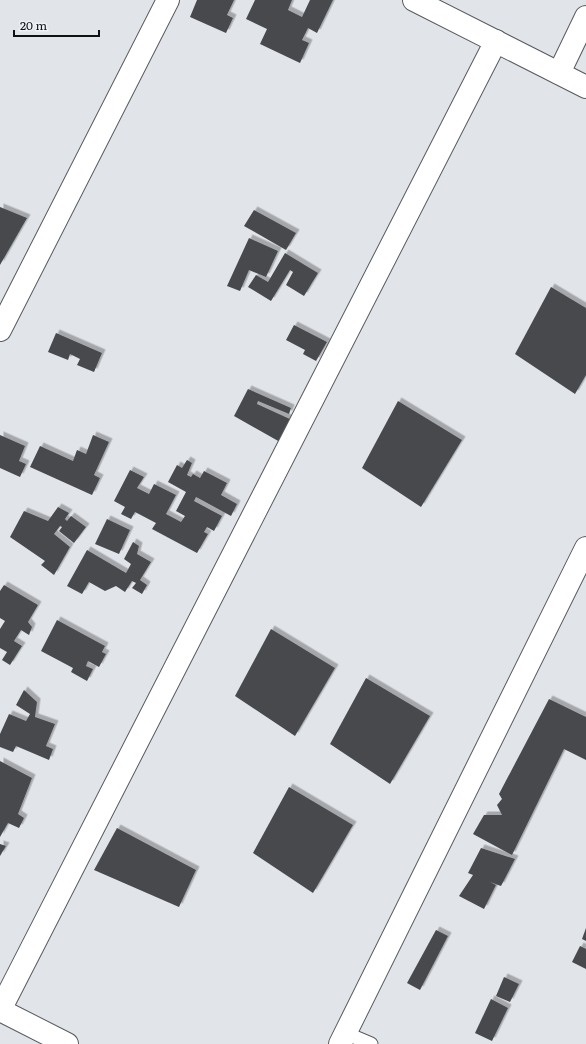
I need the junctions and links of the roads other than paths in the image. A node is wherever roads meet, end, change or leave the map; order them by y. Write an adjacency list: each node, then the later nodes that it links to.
1 (168, 0): 7 (street)
2 (414, 0): 4 (street)
3 (586, 17): 5 (street)
4 (496, 42): 5 (street); 9 (street)
5 (559, 73): 6 (street)
6 (586, 87)
7 (0, 330)
8 (586, 548): 10 (street)
9 (0, 1010): 11 (street)
10 (342, 1038): 12 (lane)
11 (67, 1044)
12 (371, 1044)

